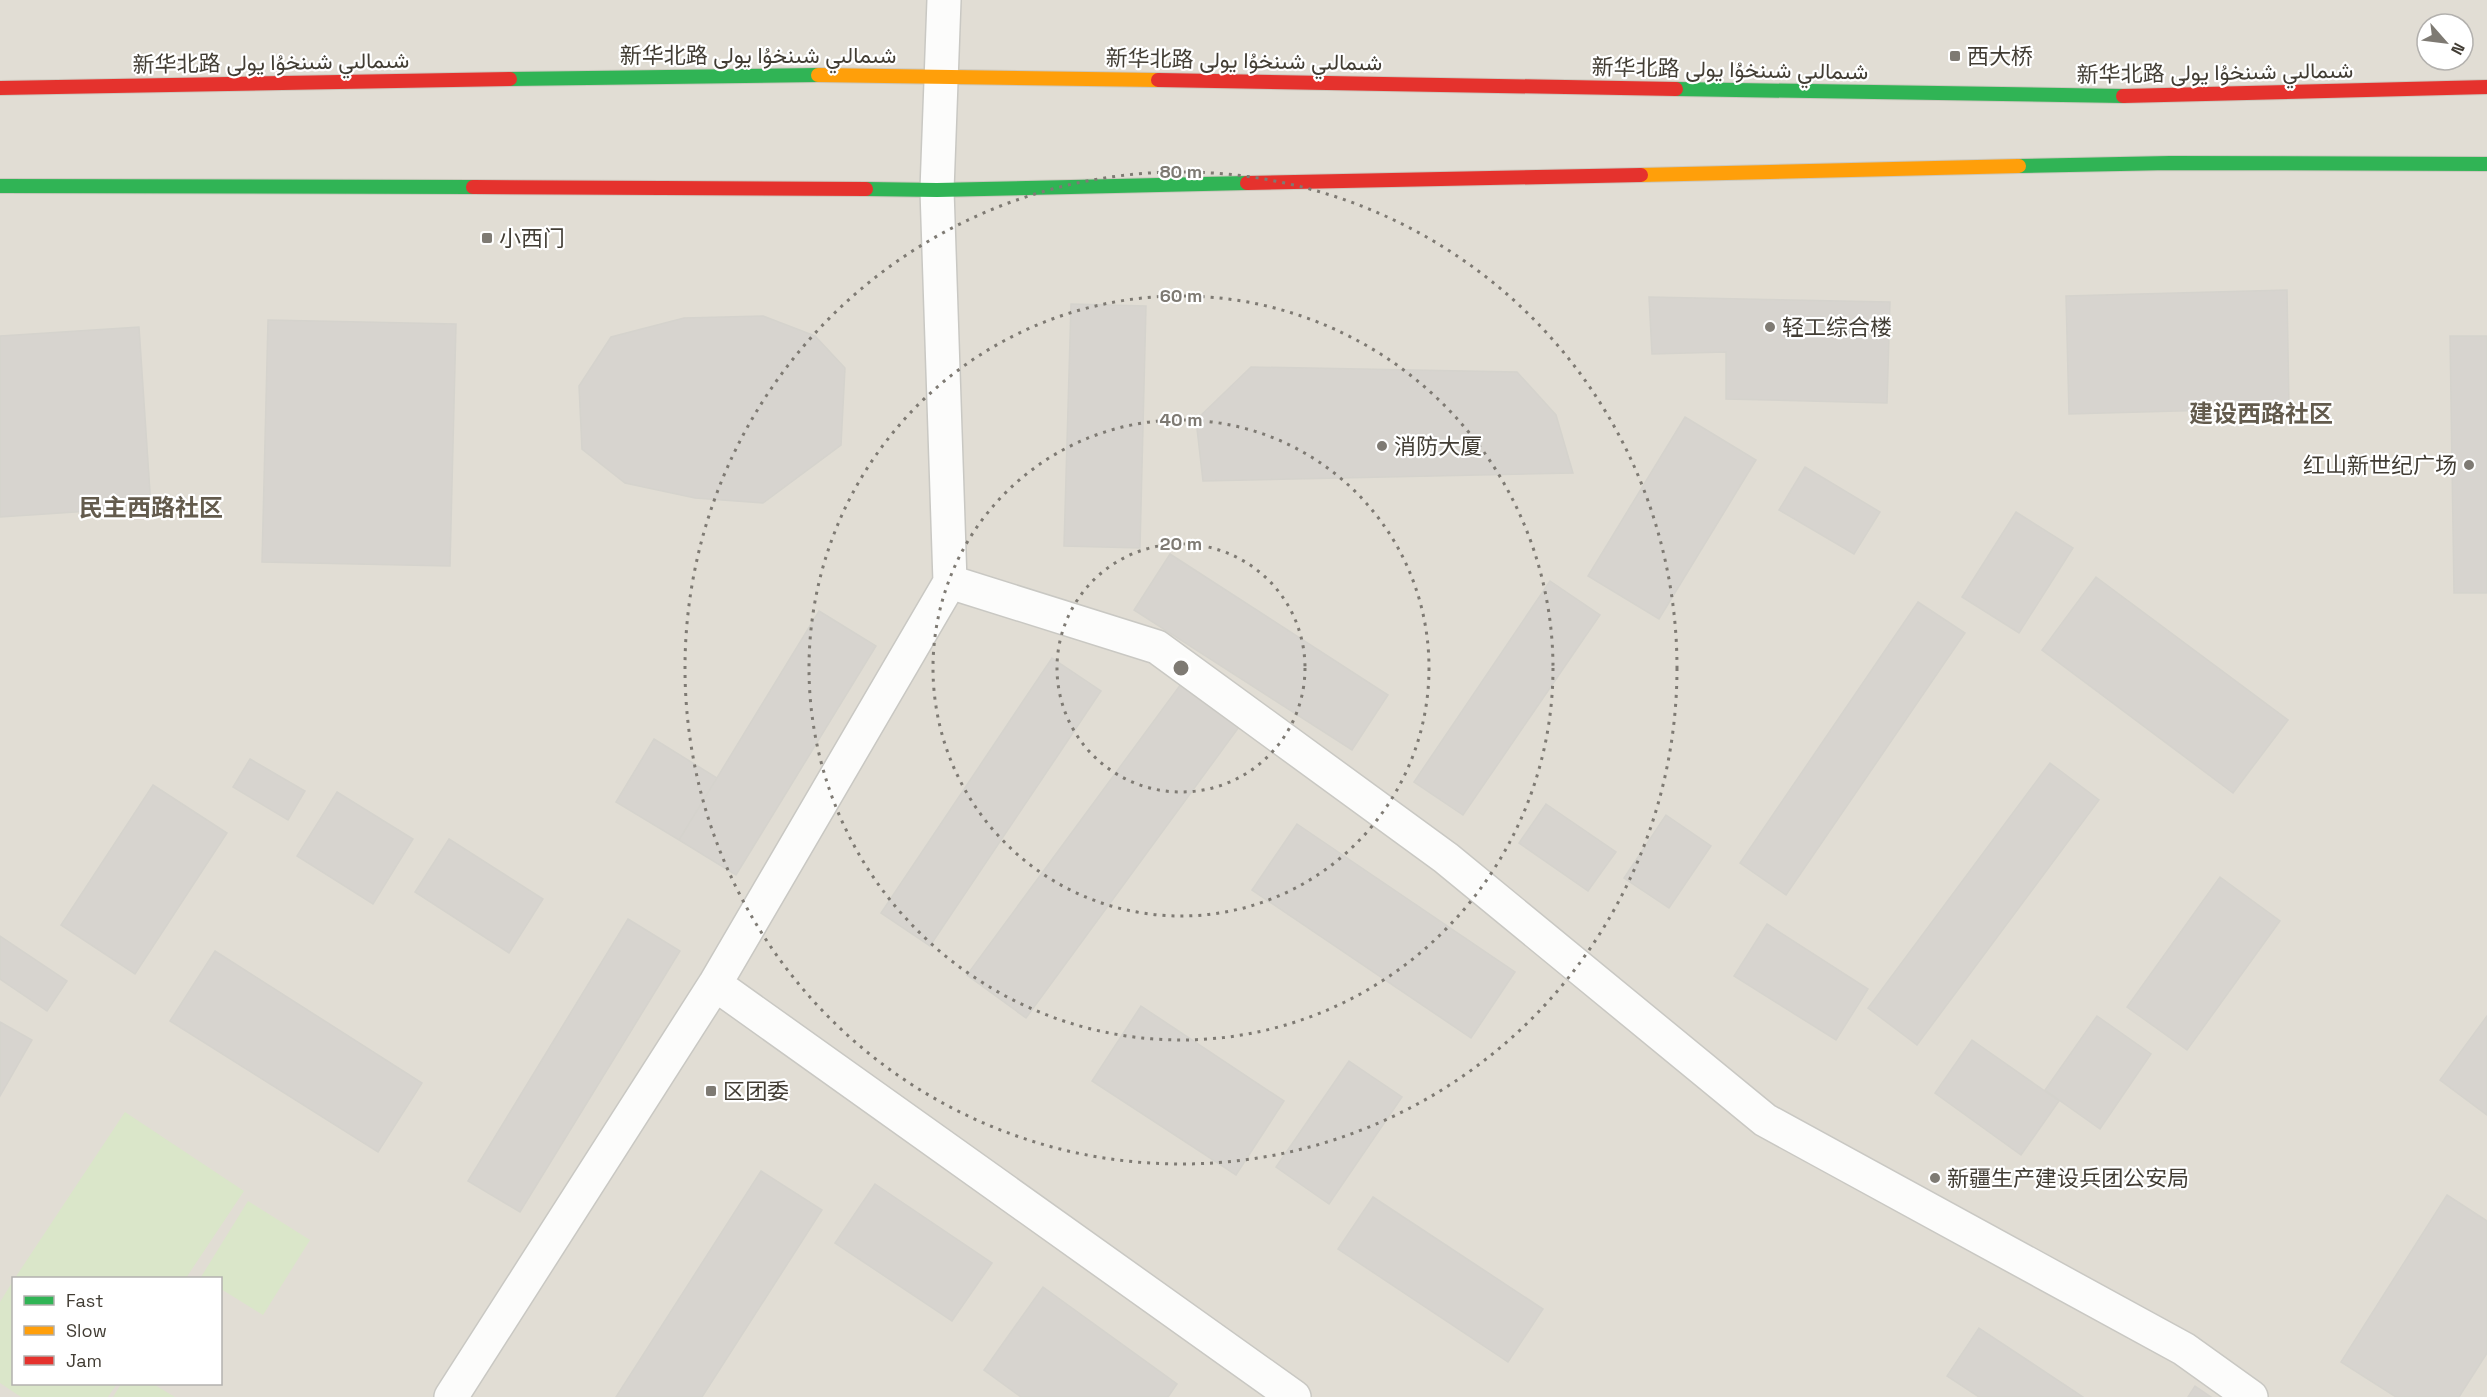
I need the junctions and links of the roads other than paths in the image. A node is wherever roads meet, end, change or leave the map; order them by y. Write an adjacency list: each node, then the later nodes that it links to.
1 (944, 0): 2 (street)
2 (939, 76): 3 (main road, 新华北路 شىمالىي شىنخۇا يولى); 4 (main road, 新华北路 شىمالىي شىنخۇا يولى); 7 (street)
3 (2487, 87)
4 (0, 88)
5 (2487, 164): 7 (main road)
6 (0, 186): 7 (main road)
7 (936, 190): 8 (street)
8 (950, 582): 9 (street); 12 (street)
9 (715, 984): 10 (street); 11 (street)
10 (451, 1397)
11 (1294, 1397)
12 (2251, 1397)

